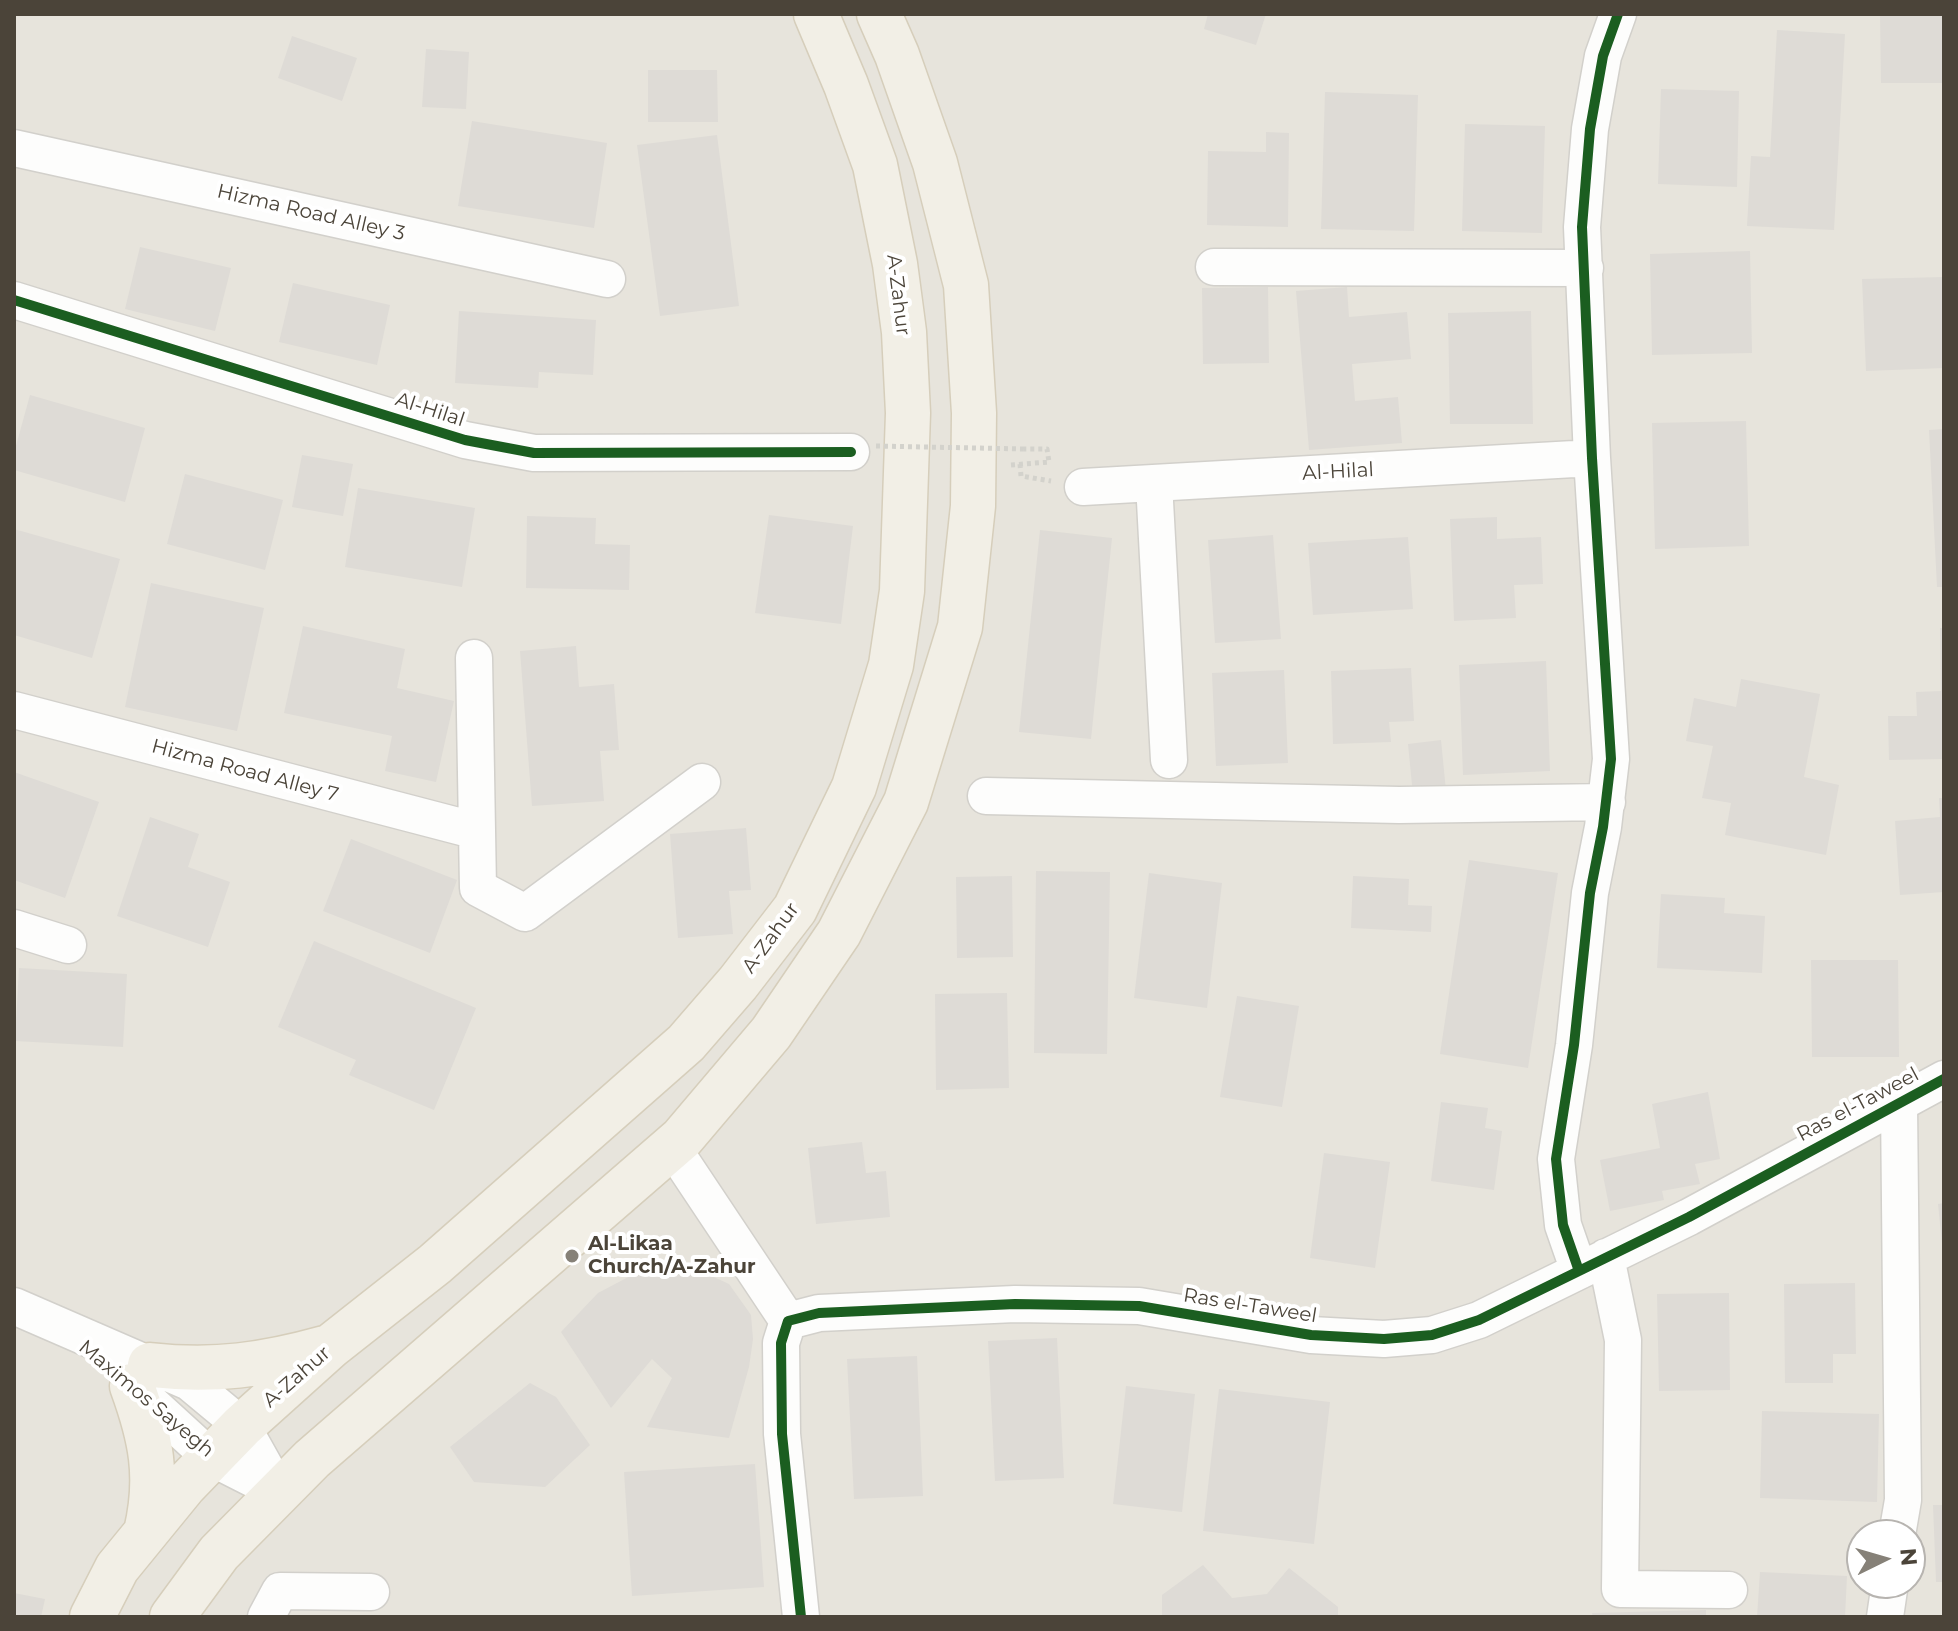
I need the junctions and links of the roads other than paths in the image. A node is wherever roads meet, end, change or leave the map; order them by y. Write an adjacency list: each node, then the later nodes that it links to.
1 (816, 14): 28 (main road, A-Zahur)
2 (879, 14): 24 (main road)
3 (1618, 14): 6 (street)
4 (14, 148): 7 (street, Hizma Road Alley 3)
5 (1214, 267): 6 (street)
6 (1585, 268): 10 (street)
7 (607, 279)
8 (14, 300): 9 (street, Al-Hilal)
9 (864, 449)
10 (1592, 458): 11 (street, Al-Hilal); 18 (street)
11 (1154, 483): 12 (street, Al-Hilal); 15 (street)
12 (1083, 487)
13 (474, 658): 19 (street)
14 (14, 710): 19 (street, Hizma Road Alley 7)
15 (1169, 760)
16 (702, 782): 19 (street)
17 (986, 796): 18 (street)
18 (1607, 802): 25 (street)
19 (477, 831)
20 (14, 928): 21 (street)
21 (68, 945)
22 (1944, 1079): 23 (street, Ras el-Taweel)
23 (1899, 1103): 25 (street, Ras el-Taweel); 33 (street)
24 (672, 1147): 27 (street); 32 (main road)
25 (1593, 1264): 27 (street, Ras el-Taweel); 35 (street)
26 (14, 1306): 29 (street, Maximos Sayegh)
27 (788, 1321): 40 (street)
28 (331, 1346): 29 (main road); 30 (main road, A-Zahur)
29 (141, 1376): 30 (street, Maximos Sayegh); 31 (street, Maximos Sayegh); 34 (main road)
30 (242, 1426): 31 (main road, A-Zahur); 32 (street, Maximos Sayegh)
31 (210, 1457): 32 (street, Maximos Sayegh); 34 (main road, A-Zahur)
32 (279, 1492): 38 (main road)
33 (1900, 1519)
34 (146, 1532): 37 (main road, A-Zahur)
35 (1729, 1590)
36 (371, 1592): 39 (street)
37 (92, 1617)
38 (172, 1617)
39 (266, 1617)
40 (801, 1617)

